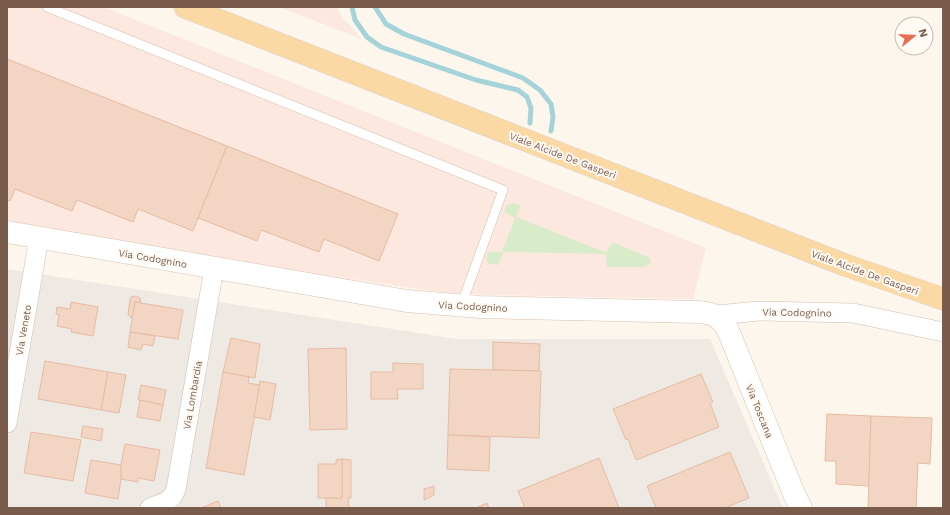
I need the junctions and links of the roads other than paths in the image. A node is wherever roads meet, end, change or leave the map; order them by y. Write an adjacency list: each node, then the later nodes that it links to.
1 (46, 7): 7 (lane)
2 (185, 7): 6 (main road, Viale Alcide De Gasperi)
3 (7, 232): 4 (street, Via Codognino)
4 (39, 238): 5 (street, Via Codognino); 10 (street, Via Veneto)
5 (214, 268): 7 (street, Via Codognino); 11 (street, Via Lombardia)
6 (943, 299)
7 (461, 306): 8 (street, Via Codognino)
8 (716, 315): 9 (street, Via Codognino); 12 (street, Via Toscana)
9 (943, 332)
10 (7, 423)
11 (150, 508)
12 (801, 508)

